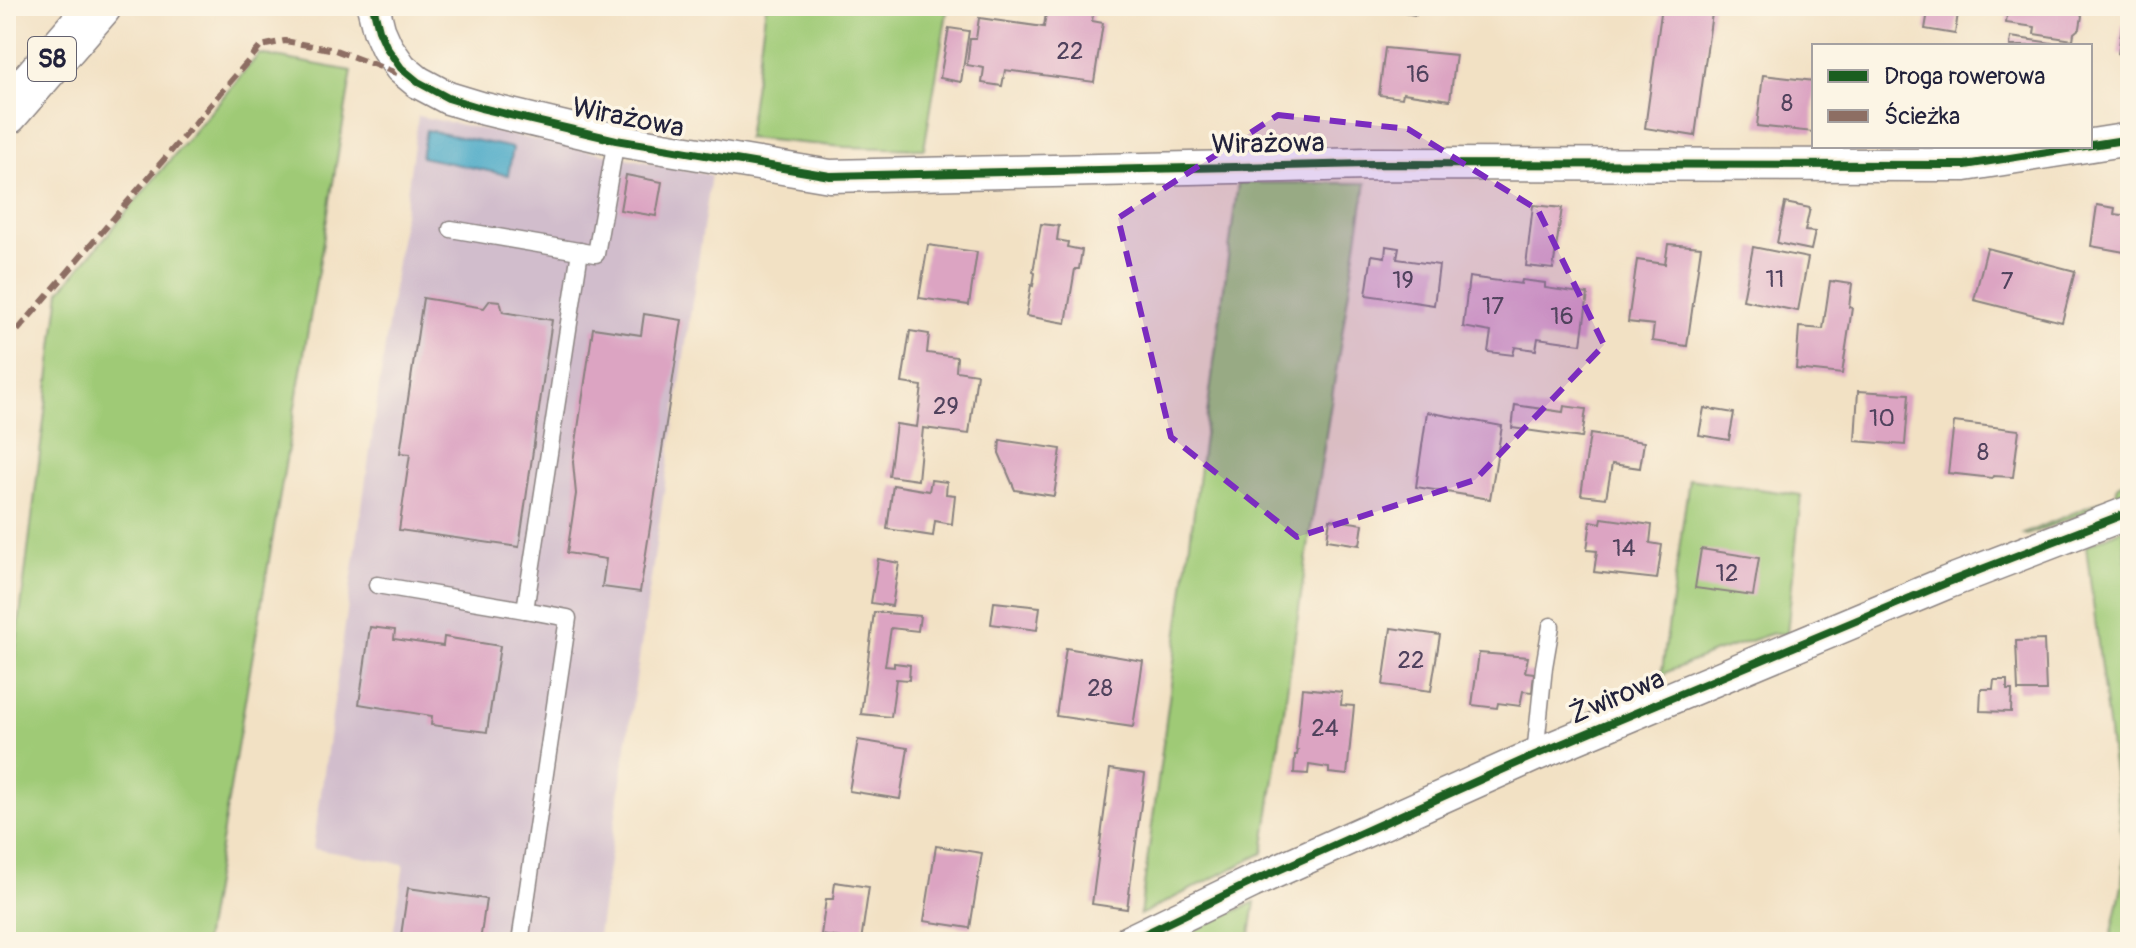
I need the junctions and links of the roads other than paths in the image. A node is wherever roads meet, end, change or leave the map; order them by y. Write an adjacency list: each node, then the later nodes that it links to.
1 (99, 6): 3 (highway, S8)
2 (373, 6): 5 (street, Wirażowa)
3 (6, 113)
4 (2130, 139): 6 (street, Wirażowa)
5 (616, 140): 7 (street, Wirażowa); 9 (lane)
6 (2092, 145)
7 (2073, 148)
8 (451, 229): 9 (lane)
9 (580, 251): 12 (lane)
10 (2130, 512): 14 (street, Żwirowa)
11 (377, 585): 12 (lane)
12 (525, 610): 15 (lane)
13 (1551, 626): 14 (lane)
14 (1535, 755): 16 (street, Żwirowa)
15 (520, 942)
16 (1128, 942)

